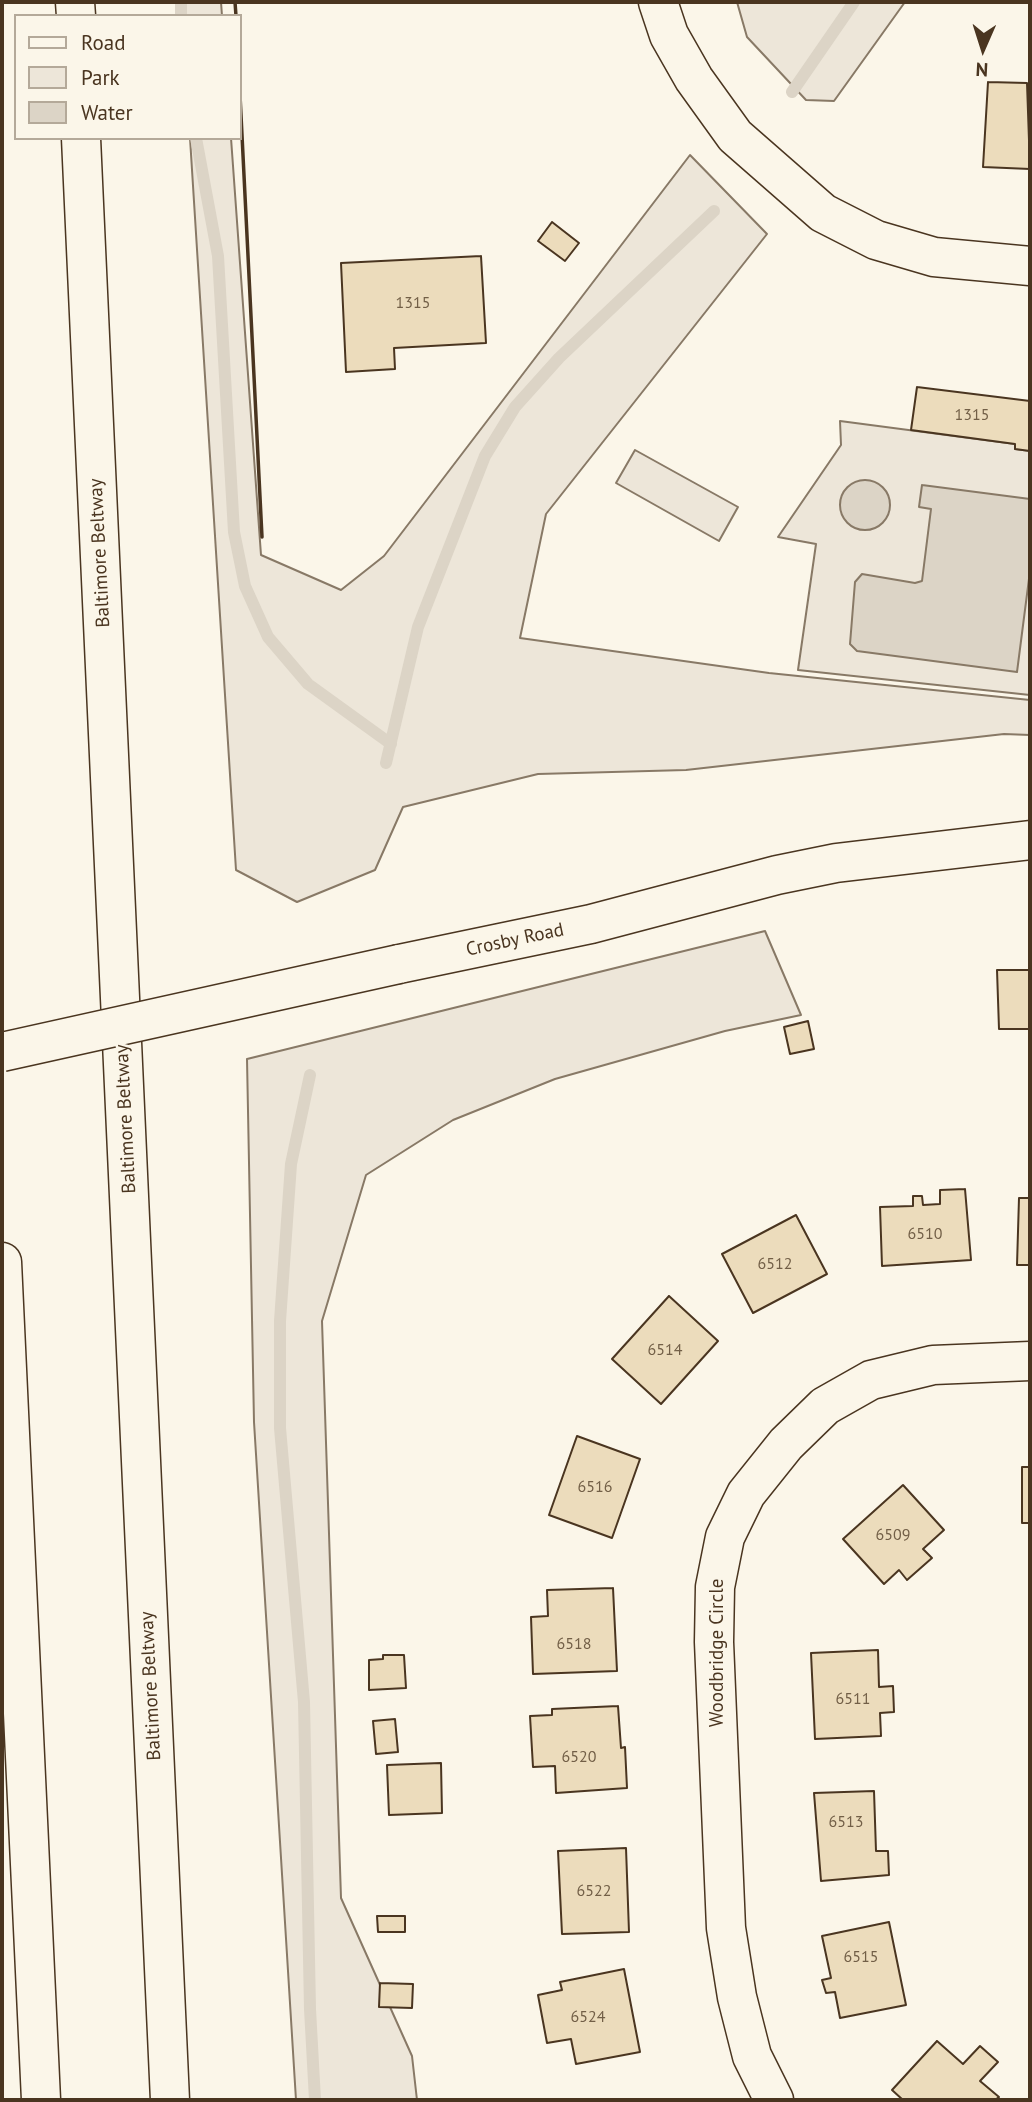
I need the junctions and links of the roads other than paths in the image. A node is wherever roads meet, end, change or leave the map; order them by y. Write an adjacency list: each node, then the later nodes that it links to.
1 (658, 2): 3 (main road)
2 (81, 140): 9 (main road, Baltimore Beltway)
3 (1030, 266)
4 (1030, 840): 5 (main road, Crosby Road, bridge)
5 (2, 1052)
6 (2, 1262): 8 (main road)
7 (1030, 1360): 10 (main road, Woodbridge Circle)
8 (41, 2100)
9 (170, 2100)
10 (774, 2100)

